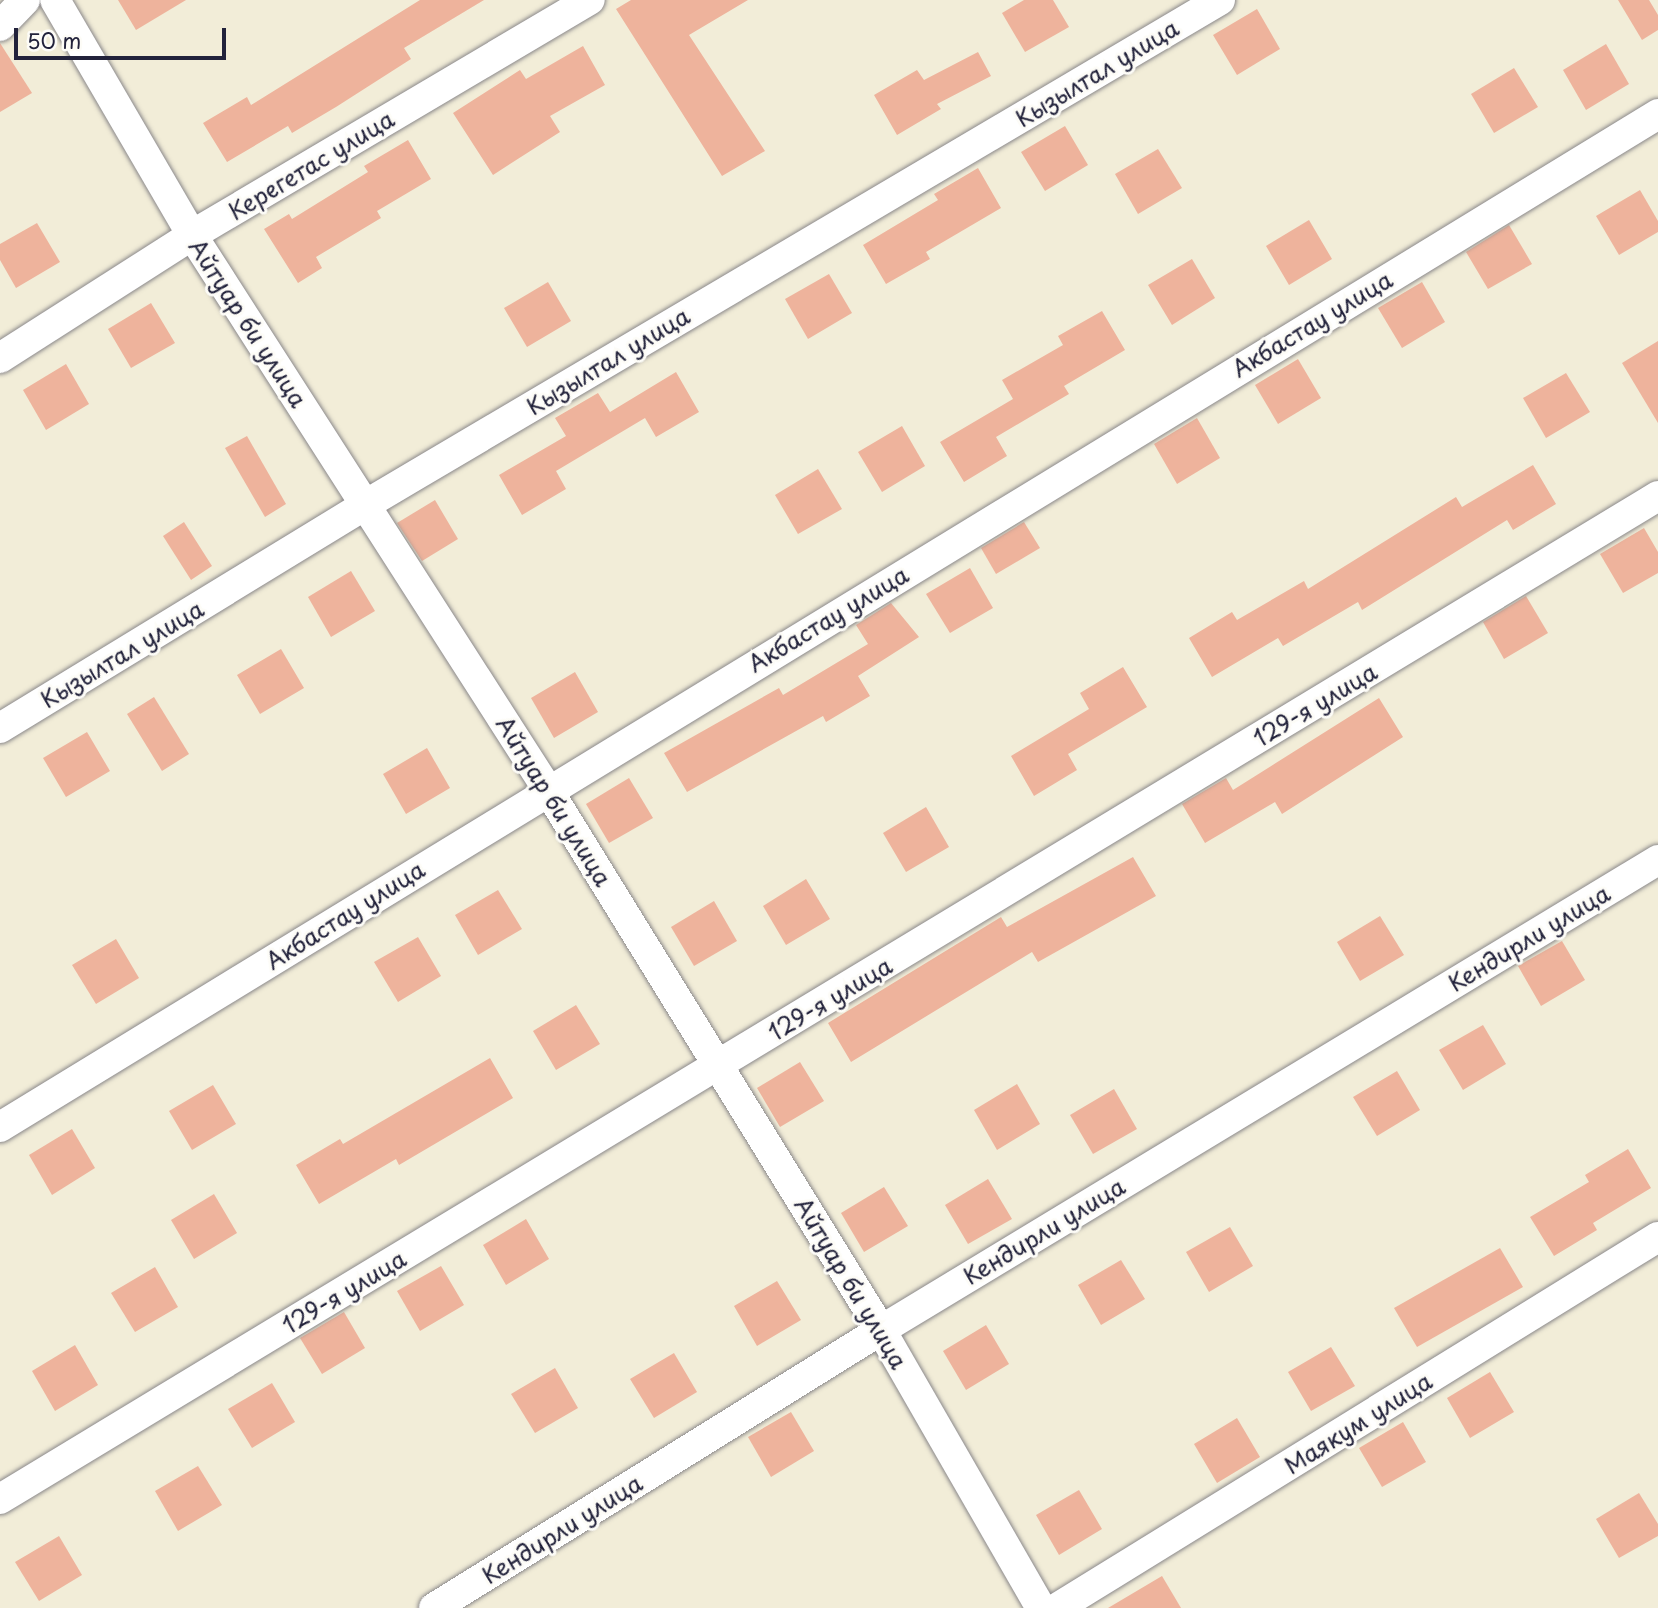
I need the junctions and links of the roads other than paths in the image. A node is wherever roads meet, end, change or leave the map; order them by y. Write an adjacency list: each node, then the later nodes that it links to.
1 (24, 0): 5 (street)
2 (55, 0): 7 (street, Айтуар би улица)
3 (590, 0): 7 (street, Керегетас улица)
4 (1220, 0): 10 (street, Кызылтал улица)
5 (0, 26)
6 (1658, 114): 12 (street, Акбастау улица)
7 (192, 235): 8 (street, Керегетас улица); 10 (street, Айтуар би улица)
8 (0, 358)
9 (1658, 496): 14 (street, 129-я улица)
10 (365, 505): 11 (street, Кызылтал улица); 12 (street, Айтуар би улица)
11 (0, 728)
12 (548, 790): 14 (street, Айтуар би улица); 15 (street, Акбастау улица)
13 (1658, 860): 17 (street, Кендирли улица)
14 (719, 1066): 17 (street, Айтуар би улица); 18 (street, 129-я улица)
15 (0, 1127)
16 (1658, 1237): 21 (street, Маякум улица)
17 (881, 1330): 19 (street, Кендирли улица); 20 (street, Айтуар би улица)
18 (0, 1499)
19 (434, 1608)
20 (1041, 1608)
21 (1058, 1608)

